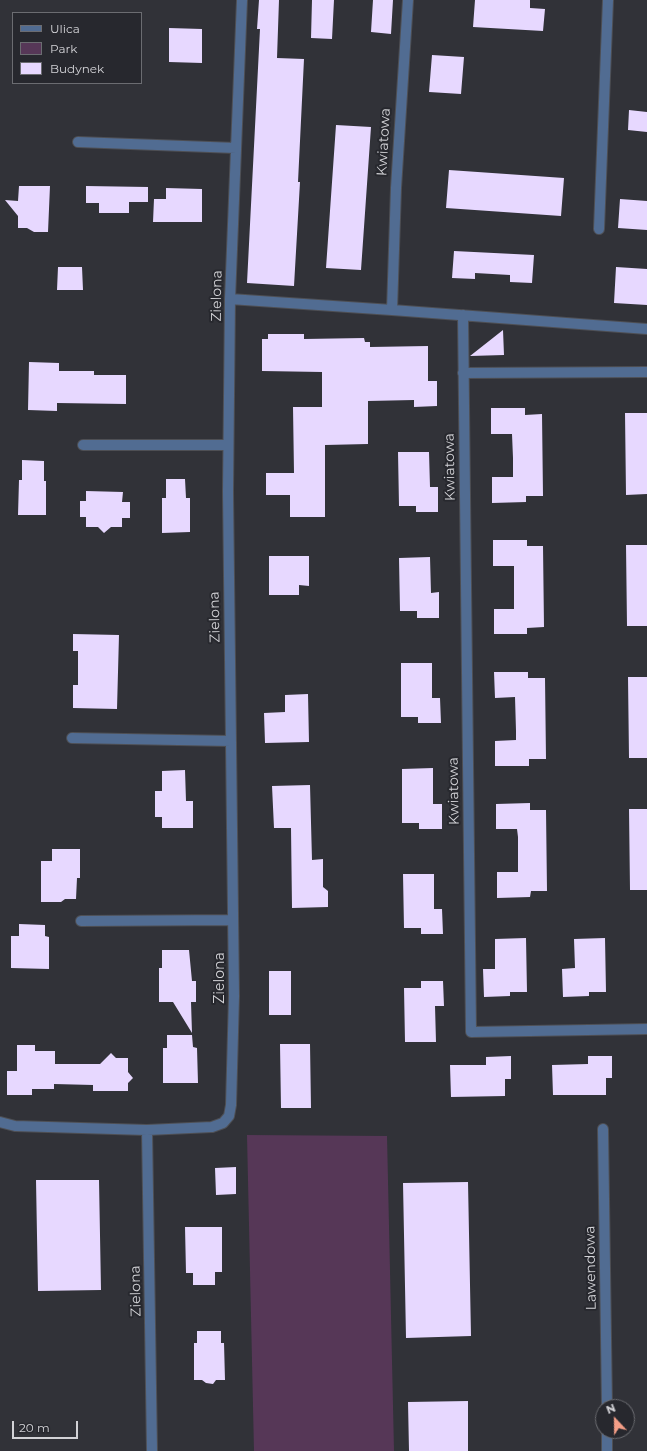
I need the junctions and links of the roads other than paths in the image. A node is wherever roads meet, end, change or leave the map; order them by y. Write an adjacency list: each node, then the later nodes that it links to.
1 (242, 0): 5 (street, Zielona)
2 (408, 0): 8 (street, Kwiatowa)
3 (608, 0): 6 (street)
4 (78, 142): 5 (street)
5 (236, 148): 7 (street, Zielona)
6 (599, 229)
7 (230, 299): 8 (street); 14 (street, Zielona)
8 (392, 310): 9 (street)
9 (463, 315): 10 (street); 12 (street, Kwiatowa)
10 (647, 329)
11 (647, 372): 12 (street)
12 (463, 373): 19 (street, Kwiatowa)
13 (83, 445): 14 (street)
14 (228, 446): 16 (street, Zielona)
15 (72, 738): 16 (street)
16 (231, 741): 17 (street, Zielona)
17 (233, 920): 18 (street); 22 (street, Zielona)
18 (81, 921)
19 (647, 1029)
20 (0, 1122): 22 (street, Zielona)
21 (603, 1129): 23 (street, Lawendowa)
22 (146, 1130): 25 (street, Zielona)
23 (607, 1399)
24 (607, 1439): 26 (street)
25 (152, 1451)
26 (608, 1451)

